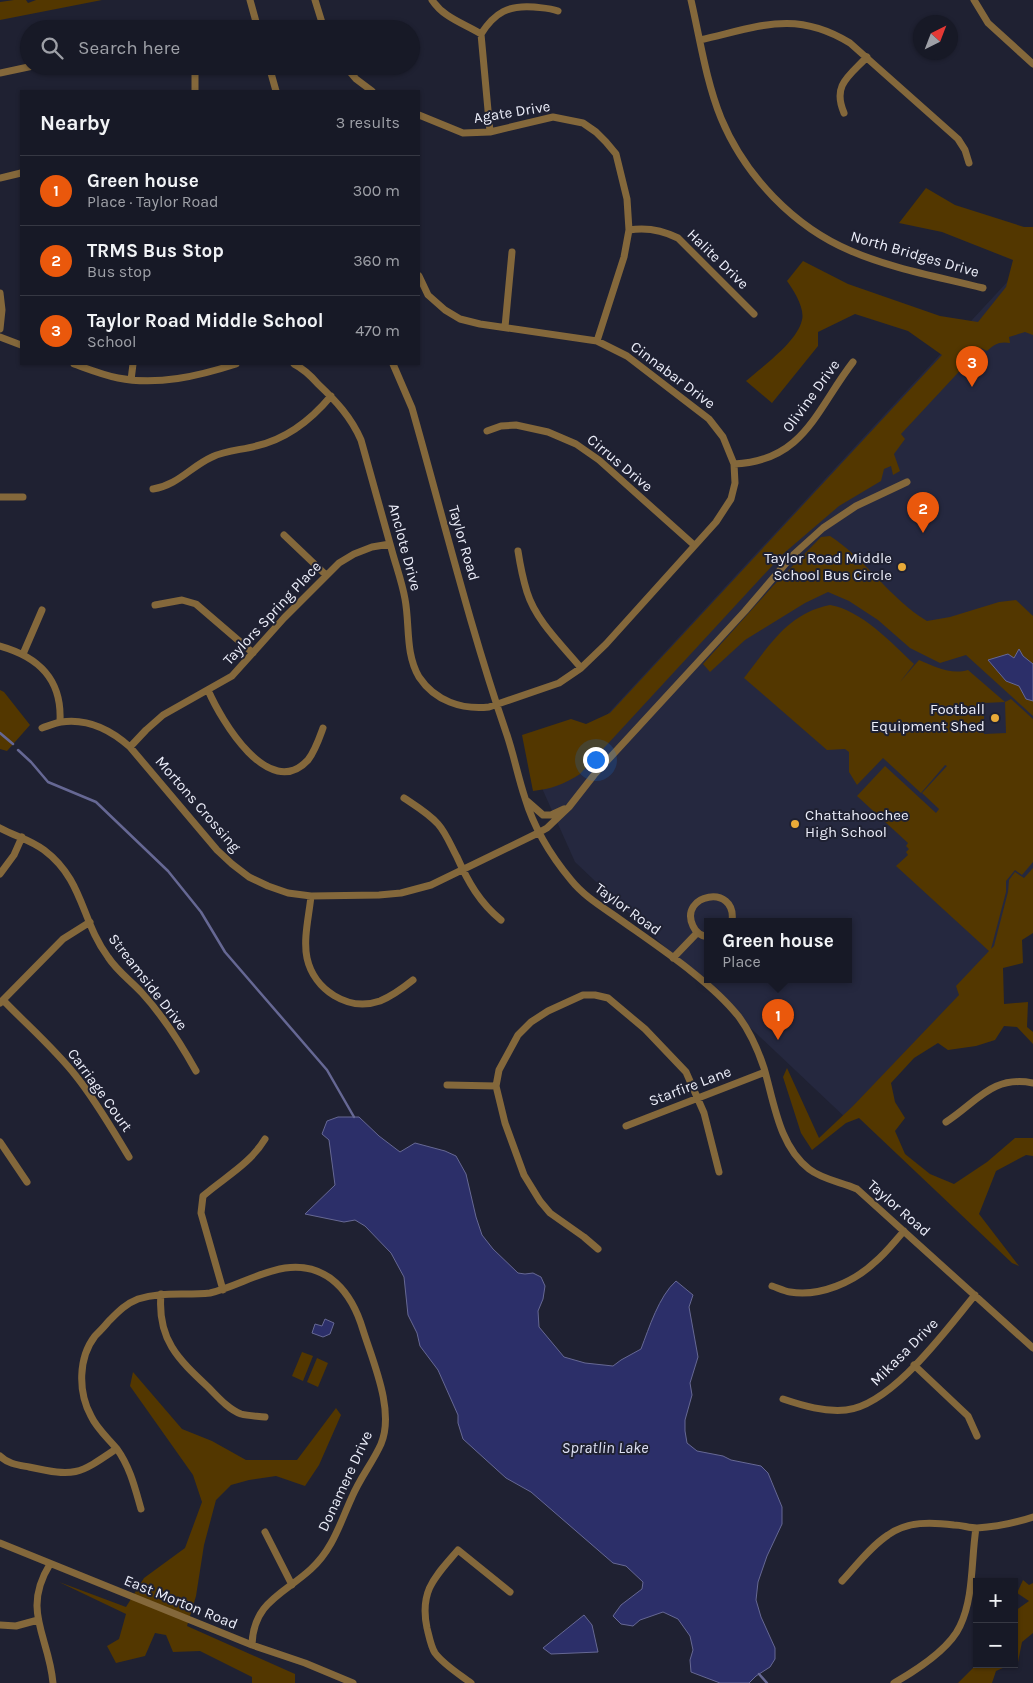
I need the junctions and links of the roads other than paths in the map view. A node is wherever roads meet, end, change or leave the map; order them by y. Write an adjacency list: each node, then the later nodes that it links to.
1 (250, 0): 7 (street)
2 (315, 0): 8 (street)
3 (432, 0): 9 (street)
4 (691, 0): 10 (street, North Bridges Drive)
5 (974, 0): 12 (street)
6 (558, 11): 9 (street)
7 (256, 20)
8 (321, 20)
9 (480, 34): 23 (street)
10 (700, 40): 11 (street); 30 (street, North Bridges Drive)
11 (867, 57): 21 (street); 24 (street)
12 (1033, 64)
13 (20, 69): 14 (street)
14 (0, 73)
15 (195, 75): 18 (street)
16 (272, 75): 19 (street)
17 (353, 75): 20 (street)
18 (195, 90)
19 (276, 90)
20 (371, 90)
21 (844, 113)
22 (420, 115): 23 (street, Agate Drive)
23 (490, 132): 27 (street, Agate Drive)
24 (968, 163)
25 (20, 173): 26 (street)
26 (0, 178)
27 (629, 230): 32 (street, Halite Drive); 36 (street, Agate Drive)
28 (512, 252): 33 (street)
29 (420, 278): 33 (street, Cinnabar Drive)
30 (983, 288)
31 (0, 293): 34 (street)
32 (754, 314)
33 (505, 327): 36 (street, Cinnabar Drive)
34 (0, 329)
35 (0, 337): 37 (street)
36 (598, 341): 47 (street, Cinnabar Drive)
37 (20, 345)
38 (853, 362): 47 (street, Olivine Drive)
39 (77, 365): 44 (street)
40 (133, 365): 44 (street)
41 (233, 365): 44 (street)
42 (296, 365): 45 (street, Anclote Drive)
43 (393, 365): 64 (street, Taylor Road)
44 (131, 380)
45 (331, 396): 49 (street); 53 (street, Anclote Drive)
46 (487, 431): 54 (street, Cirrus Drive)
47 (734, 464): 54 (street, Cinnabar Drive)
48 (907, 482): 71 (street, Mortons Crossing)
49 (153, 489)
50 (0, 497): 51 (street)
51 (23, 497)
52 (284, 535): 56 (street)
53 (390, 544): 56 (street, Taylors Spring Place); 64 (street, Anclote Drive)
54 (694, 545): 62 (street, Cinnabar Drive)
55 (518, 550): 62 (street)
56 (326, 575): 60 (street, Taylors Spring Place)
57 (155, 605): 60 (street)
58 (42, 610): 61 (street)
59 (0, 646): 61 (street)
60 (254, 653): 63 (street, Taylors Spring Place)
61 (23, 654): 65 (street)
62 (580, 668): 64 (street, Cinnabar Drive)
63 (208, 690): 67 (street); 68 (street, Taylors Spring Place)
64 (496, 704): 70 (street, Taylor Road)
65 (60, 721): 66 (street, Mortons Crossing); 68 (street, Mortons Crossing)
66 (42, 728)
67 (323, 728)
68 (130, 747): 77 (street, Mortons Crossing)
69 (404, 798): 75 (street)
70 (525, 799): 71 (street); 73 (street, Taylor Road)
71 (569, 807): 73 (street, Mortons Crossing)
72 (0, 828): 74 (street, Streamside Drive)
73 (538, 833): 75 (street, Mortons Crossing); 83 (street, Taylor Road)
74 (22, 837): 76 (street); 80 (street, Streamside Drive)
75 (463, 871): 77 (street, Mortons Crossing); 79 (street)
76 (0, 874)
77 (310, 896): 84 (street)
78 (732, 918): 81 (street)
79 (501, 920)
80 (90, 922): 85 (street); 86 (street, Streamside Drive)
81 (697, 933): 82 (street); 83 (street)
82 (704, 936)
83 (673, 958): 87 (street, Taylor Road)
84 (413, 980)
85 (1, 1002): 96 (street, Carriage Court)
86 (196, 1071)
87 (765, 1072): 91 (street, Starfire Lane); 99 (street, Taylor Road)
88 (1033, 1083): 92 (street)
89 (447, 1085): 90 (street)
90 (496, 1086): 91 (street); 100 (street)
91 (698, 1098): 93 (street, Starfire Lane); 97 (street)
92 (946, 1122)
93 (626, 1126)
94 (266, 1139): 102 (street)
95 (0, 1142): 98 (street)
96 (130, 1157)
97 (719, 1172)
98 (27, 1182)
99 (904, 1231): 101 (street); 104 (street, Taylor Road)
100 (598, 1250)
101 (772, 1286)
102 (223, 1290): 103 (street, Donamere Drive); 119 (street, Donamere Drive)
103 (161, 1294): 108 (street); 110 (street, Donamere Drive)
104 (975, 1296): 105 (street, Taylor Road); 106 (street, Mikasa Drive)
105 (1033, 1348)
106 (914, 1365): 107 (street, Mikasa Drive); 109 (street)
107 (783, 1399)
108 (264, 1417)
109 (977, 1436)
110 (116, 1449): 111 (street); 112 (street, Donamere Drive)
111 (0, 1456)
112 (141, 1509)
113 (1033, 1516): 114 (street)
114 (976, 1528): 118 (street); 127 (street)
115 (264, 1532): 119 (street)
116 (0, 1543): 117 (street, East Morton Road)
117 (50, 1564): 121 (street); 123 (street, East Morton Road)
118 (842, 1581)
119 (292, 1585): 123 (street, Donamere Drive)
120 (510, 1592): 126 (street)
121 (38, 1620): 122 (street); 124 (street)
122 (0, 1625)
123 (252, 1646): 125 (street, East Morton Road)
124 (53, 1683)
125 (353, 1683)
126 (471, 1683)
127 (894, 1683)

